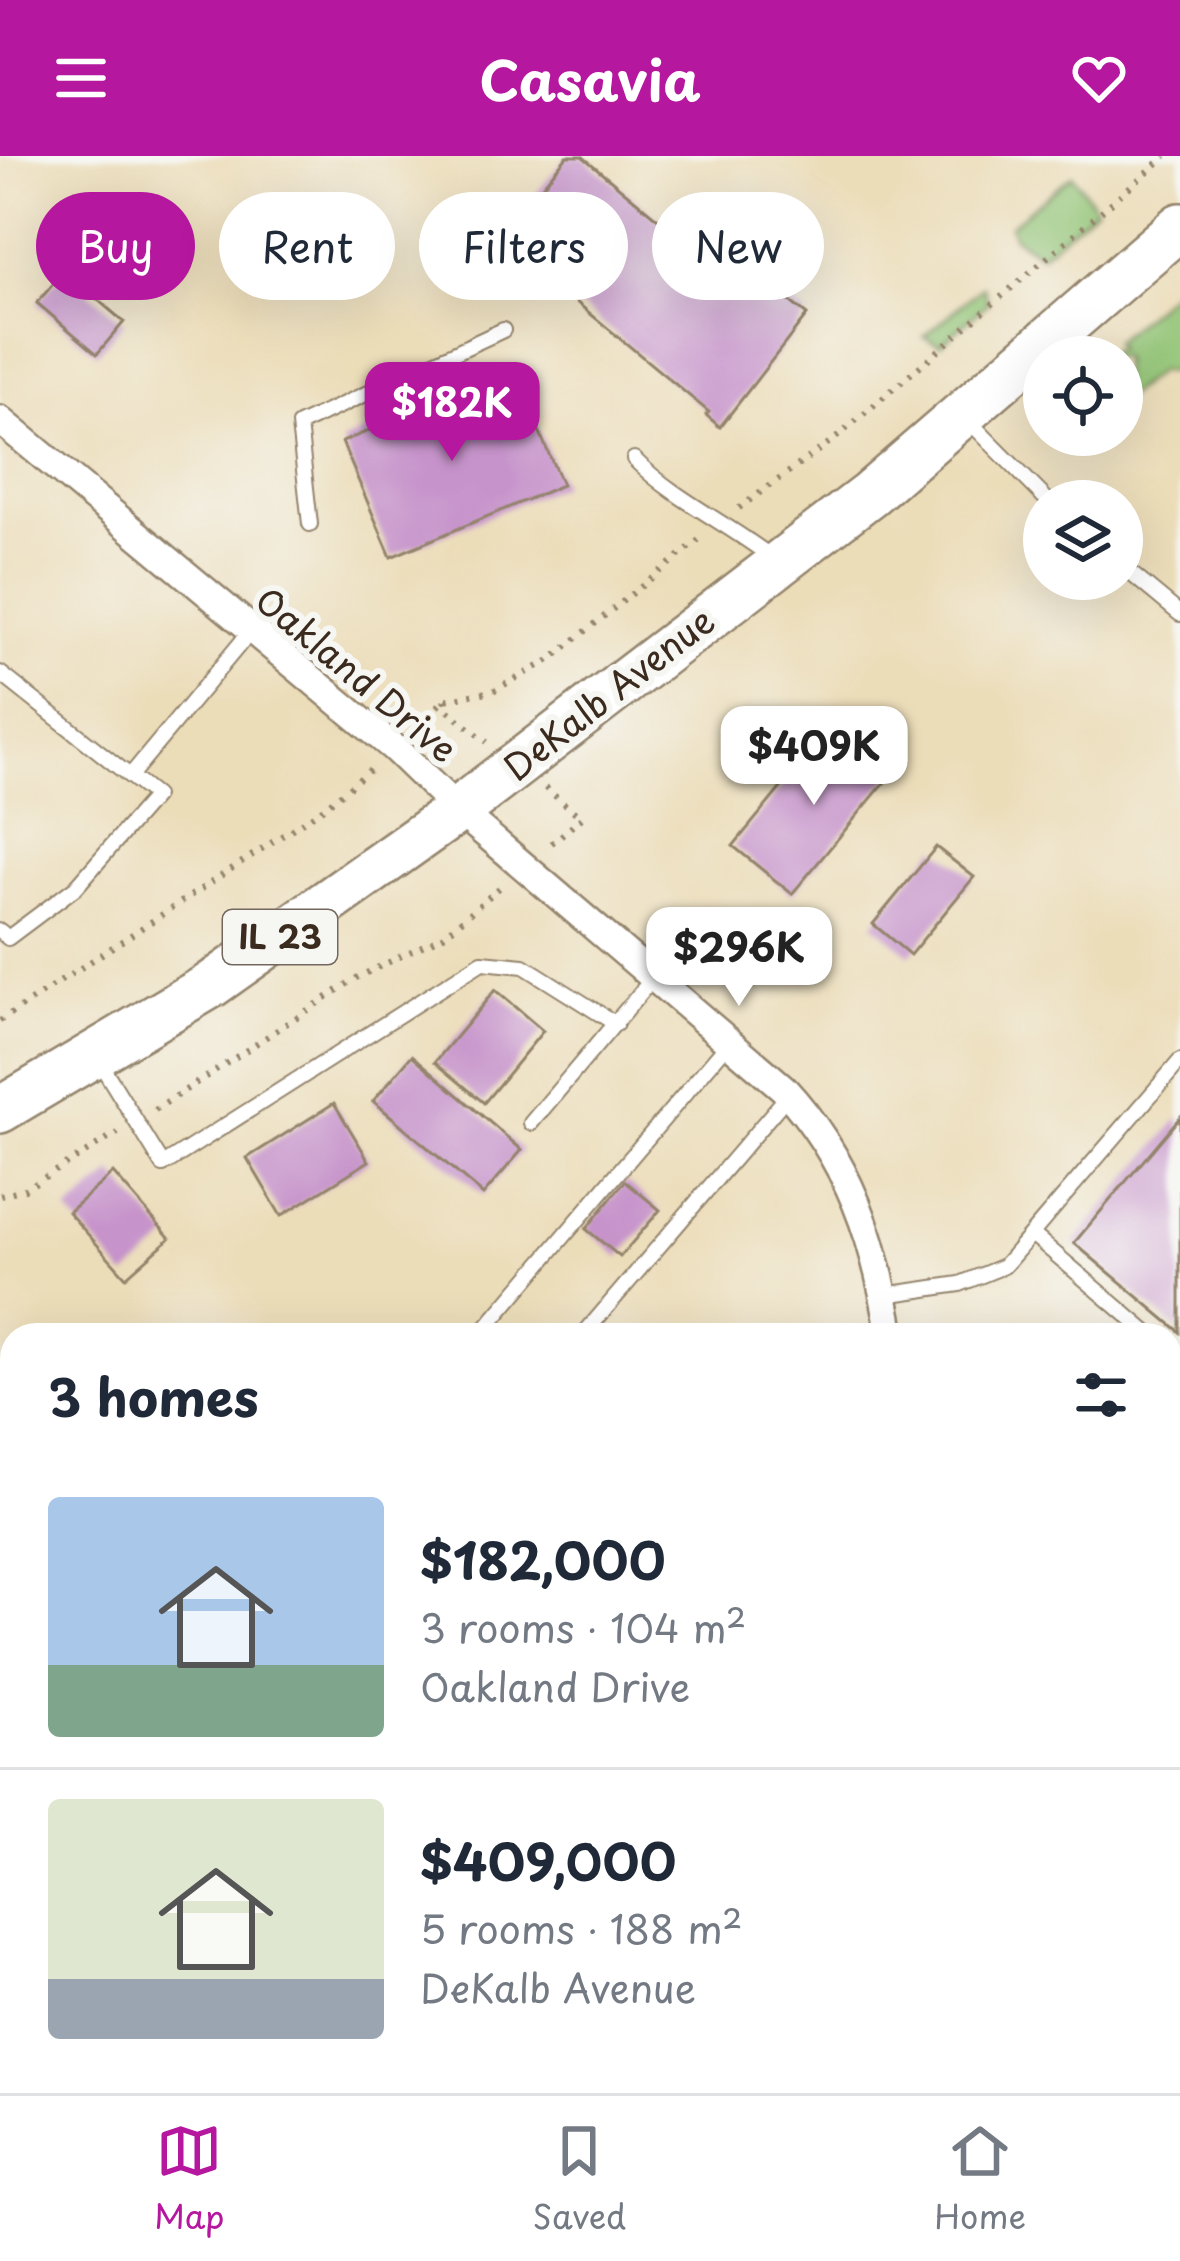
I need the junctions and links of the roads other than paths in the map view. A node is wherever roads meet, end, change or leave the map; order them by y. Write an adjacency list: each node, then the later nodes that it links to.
1 (1180, 226): 3 (main road, DeKalb Avenue / IL 23)
2 (503, 330): 7 (lane)
3 (964, 416): 6 (lane); 8 (main road, DeKalb Avenue / IL 23)
4 (0, 420): 11 (street, Oakland Drive)
5 (634, 459): 8 (lane)
6 (1027, 480)
7 (310, 524)
8 (779, 563): 14 (main road, DeKalb Avenue / IL 23)
9 (1143, 583): 10 (lane)
10 (1180, 614)
11 (249, 633): 13 (lane); 14 (street, Oakland Drive)
12 (0, 673): 13 (lane)
13 (130, 776): 15 (lane)
14 (458, 810): 16 (street, Oakland Drive); 19 (main road, DeKalb Avenue / IL 23)
15 (0, 931)
16 (653, 978): 17 (lane); 18 (street, Oakland Drive)
17 (616, 1024): 19 (lane); 23 (lane)
18 (729, 1042): 21 (street, Oakland Drive); 26 (lane)
19 (95, 1055): 22 (main road, DeKalb Avenue / IL 23)
20 (1180, 1060): 24 (lane)
21 (789, 1094): 25 (street, Oakland Drive); 27 (lane)
22 (0, 1110)
23 (532, 1123)
24 (1032, 1234): 25 (lane); 29 (lane)
25 (884, 1294): 28 (street, Oakland Drive)
26 (490, 1323)
27 (593, 1323)
28 (889, 1323)
29 (1136, 1323)

